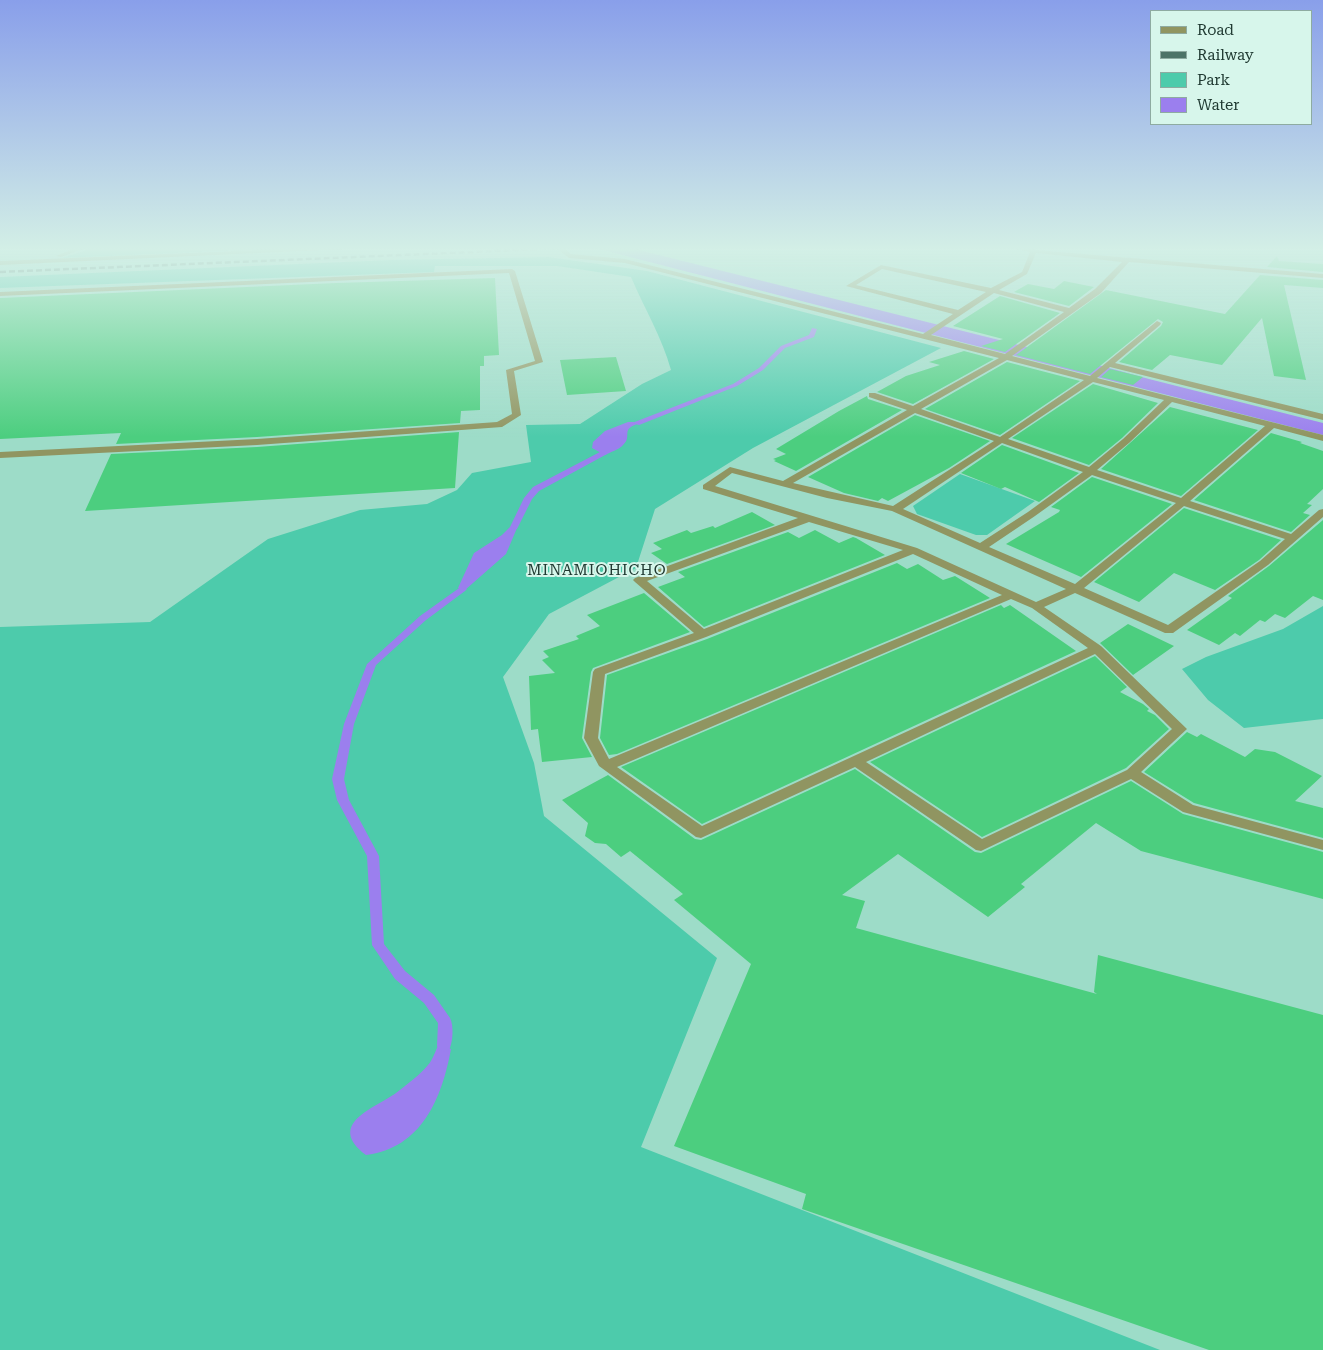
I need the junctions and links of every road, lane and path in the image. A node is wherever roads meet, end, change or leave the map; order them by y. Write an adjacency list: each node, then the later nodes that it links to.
1 (524, 311): 19 (street)
2 (825, 311): 8 (street)
3 (952, 311): 6 (street)
4 (963, 311): 6 (street)
5 (1071, 311): 9 (street)
6 (960, 313): 8 (street)
7 (1157, 323): 10 (street)
8 (925, 336): 9 (street)
9 (1006, 357): 11 (street); 14 (street)
10 (1108, 364): 11 (street); 15 (street)
11 (1091, 379): 13 (street); 18 (street)
12 (872, 394): 14 (street)
13 (1169, 400): 16 (street); 20 (street)
14 (915, 410): 18 (street); 21 (street)
15 (1323, 418)
16 (1270, 426): 17 (street); 22 (street)
17 (1323, 438)
18 (1001, 440): 20 (street); 23 (street)
19 (0, 455)
20 (1090, 471): 22 (street); 27 (street)
21 (785, 484): 23 (street); 25 (street)
22 (1184, 501): 26 (street); 29 (street)
23 (895, 509): 27 (street)
24 (1323, 512): 26 (street)
25 (809, 518): 28 (street); 32 (street)
26 (1292, 538): 29 (street)
27 (981, 547): 29 (street)
28 (913, 550): 30 (street); 32 (street)
29 (1077, 588): 31 (street)
30 (1011, 595): 31 (street); 35 (street)
31 (1036, 606): 33 (street)
32 (702, 634): 35 (street)
33 (1097, 649): 34 (street); 36 (street)
34 (856, 761): 35 (street); 36 (street)
35 (606, 766)
36 (1132, 773): 37 (street)
37 (1323, 845)

